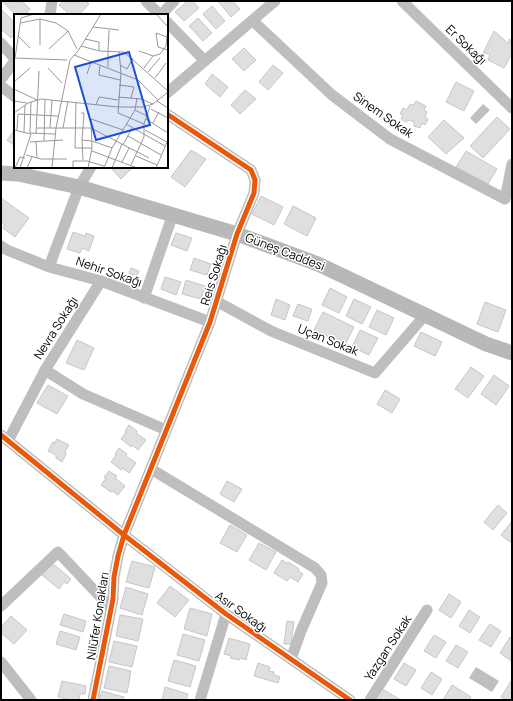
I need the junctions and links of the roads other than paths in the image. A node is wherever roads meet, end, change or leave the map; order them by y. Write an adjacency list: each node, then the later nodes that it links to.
1 (52, 1): 6 (street)
2 (146, 1): 7 (street)
3 (174, 1): 8 (street)
4 (275, 1): 9 (street)
5 (402, 1): 19 (street, Er Sokağı)
6 (50, 14)
7 (159, 14)
8 (161, 14)
9 (253, 21): 14 (street); 21 (street, Sinem Sokak)
10 (168, 23): 14 (street)
11 (1, 43): 12 (street)
12 (14, 59)
13 (14, 61): 15 (street)
14 (205, 61): 17 (street)
15 (1, 79)
16 (1, 86): 18 (street)
17 (168, 92)
18 (14, 97)
19 (512, 108)
20 (168, 115): 26 (street, Reis Sokağı)
21 (512, 164)
22 (90, 168): 24 (street)
23 (1, 172): 24 (main road, Güneş Caddesi)
24 (79, 187): 25 (main road, Güneş Caddesi); 28 (street)
25 (173, 214): 26 (main road, Güneş Caddesi); 30 (street)
26 (237, 234): 31 (street, Reis Sokağı); 32 (main road, Güneş Caddesi)
27 (1, 246): 28 (street, Nehir Sokağı)
28 (49, 267): 29 (street, Nehir Sokağı)
29 (101, 282): 30 (street, Nehir Sokağı); 35 (street, Nevra Sokağı)
30 (144, 298): 33 (street, Nehir Sokağı)
31 (216, 301): 32 (street, Uçan Sokak); 33 (street, Reis Sokağı)
32 (426, 314): 34 (main road, Güneş Caddesi)
33 (210, 322): 36 (street, Reis Sokağı)
34 (512, 353)
35 (45, 370): 36 (street, Nevra Sokağı); 37 (street)
36 (166, 430): 38 (street, Nilüfer Konakları)
37 (5, 438): 39 (street, Asır Sokağı)
38 (151, 469): 39 (street, Nilüfer Konakları); 44 (street)
39 (124, 535): 41 (street, Nilüfer Konakları); 43 (street, Asır Sokağı)
40 (1, 606): 41 (street)
41 (111, 608): 47 (street, Nilüfer Konakları)
42 (427, 610): 50 (street, Yazgan Sokak)
43 (226, 614): 44 (street, Asır Sokağı); 48 (street)
44 (291, 659): 49 (street, Asır Sokağı)
45 (1, 662): 46 (street)
46 (31, 700)
47 (93, 700)
48 (200, 700)
49 (350, 700)
50 (370, 700)

